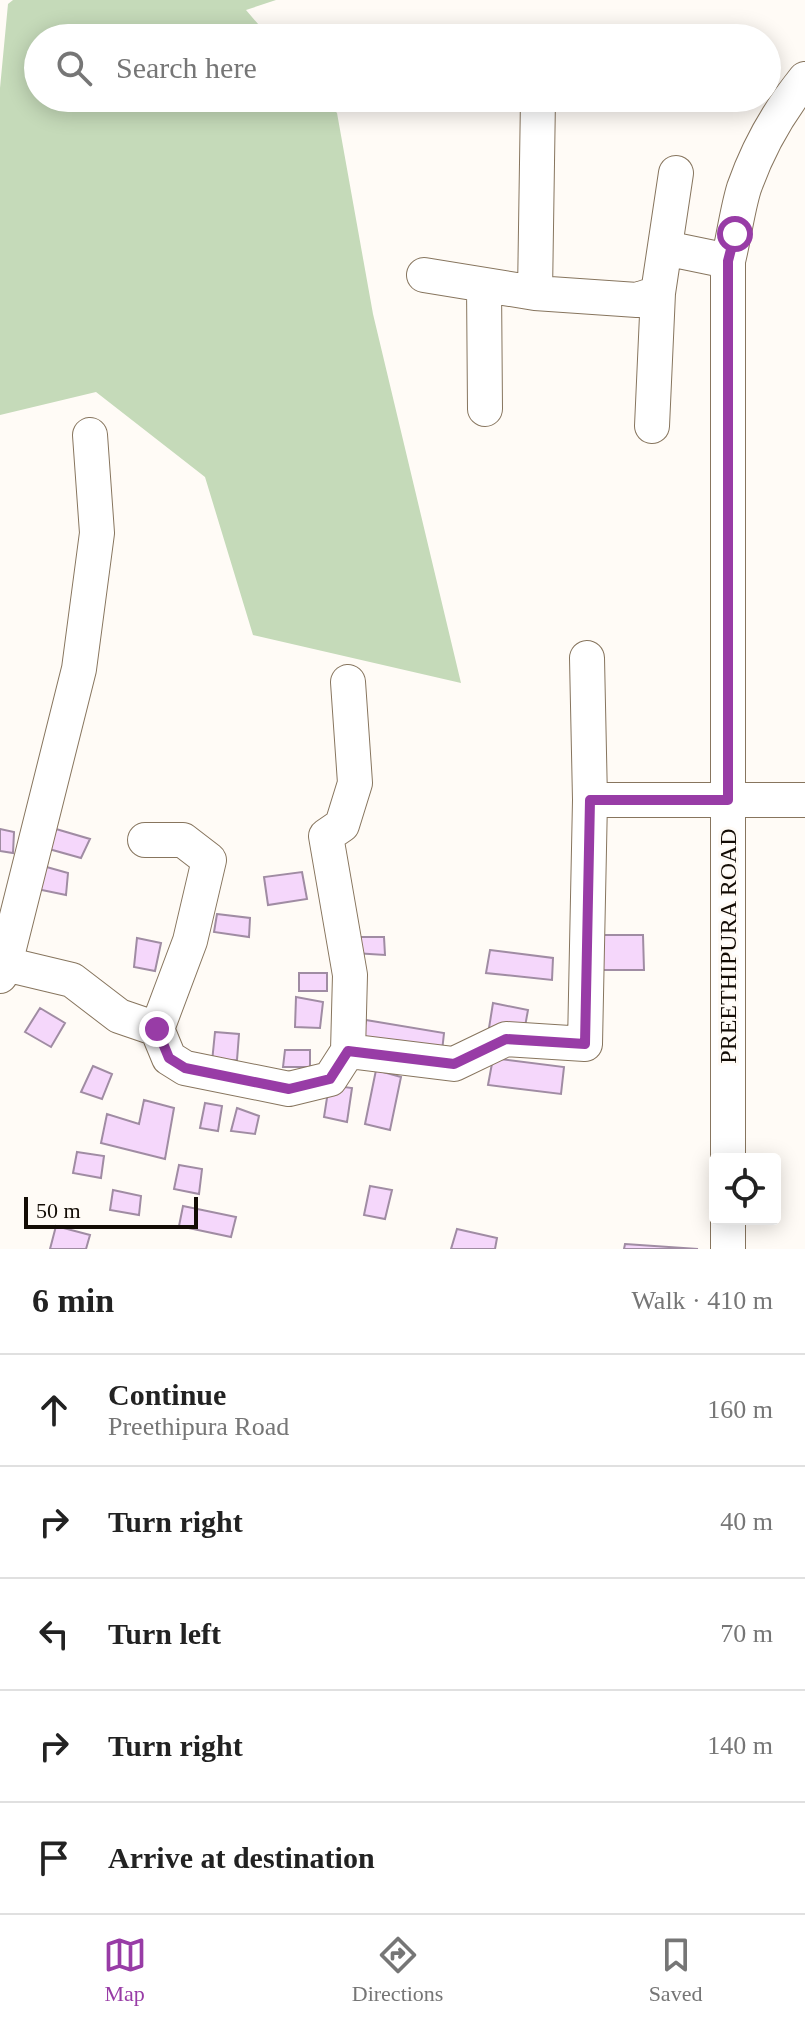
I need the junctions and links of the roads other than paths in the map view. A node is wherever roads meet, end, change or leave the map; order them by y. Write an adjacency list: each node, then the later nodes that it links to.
1 (805, 79): 2 (street, PREETHIPURA ROAD)
2 (781, 109)
3 (538, 112): 10 (street)
4 (780, 112): 7 (street, PREETHIPURA ROAD)
5 (676, 173): 6 (street)
6 (665, 248): 7 (street); 11 (street)
7 (728, 261): 18 (street, PREETHIPURA ROAD)
8 (424, 275): 9 (street)
9 (484, 285): 10 (street); 12 (street)
10 (535, 293): 11 (street)
11 (658, 293): 13 (street)
12 (485, 409)
13 (652, 426)
14 (90, 435): 21 (street)
15 (587, 658): 17 (street)
16 (348, 682): 23 (street)
17 (590, 800): 18 (street); 23 (street)
18 (728, 800): 19 (street); 24 (street, PREETHIPURA ROAD)
19 (805, 800)
20 (145, 840): 22 (street)
21 (3, 970): 22 (street)
22 (157, 1029): 23 (street)
23 (348, 1051)
24 (728, 1153)
25 (728, 1225): 26 (street)
26 (728, 1249)

